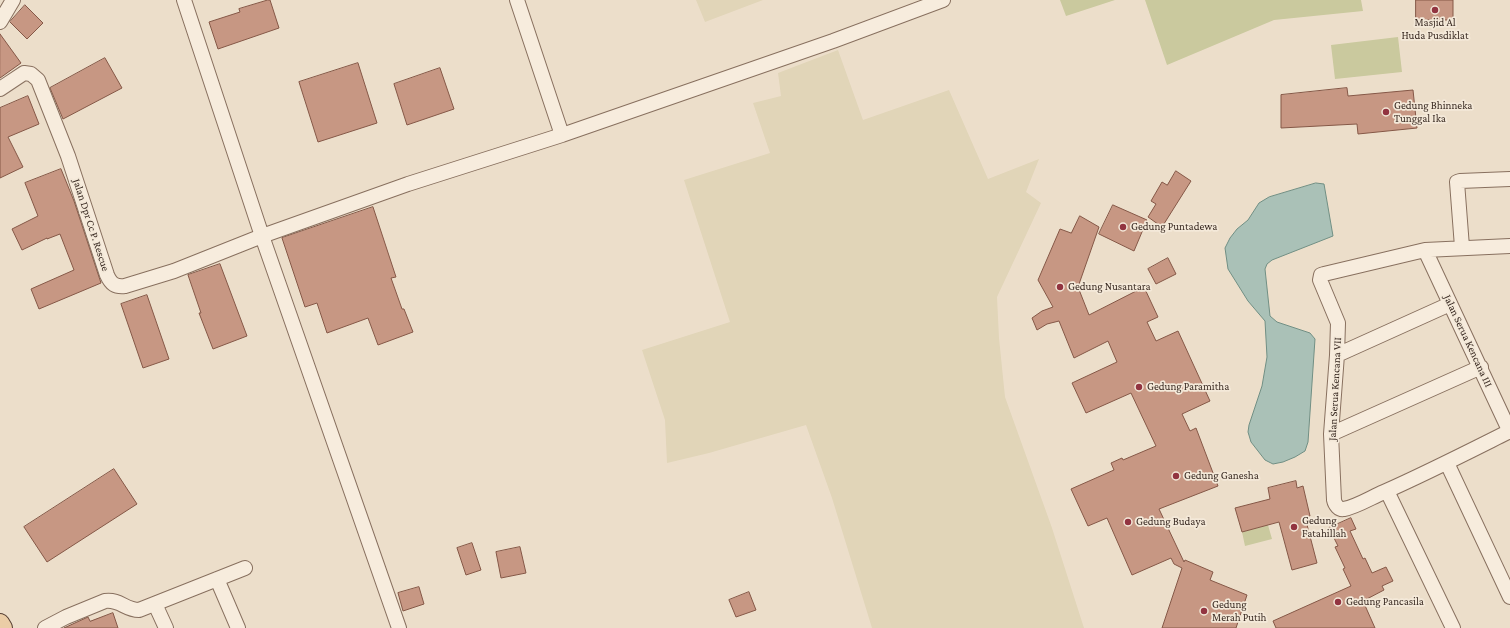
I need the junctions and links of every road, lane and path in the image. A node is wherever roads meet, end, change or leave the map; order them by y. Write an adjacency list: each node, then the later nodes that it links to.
1 (13, 0): 5 (street)
2 (184, 0): 9 (street)
3 (517, 0): 7 (street)
4 (943, 0): 7 (street)
5 (0, 22)
6 (0, 89): 9 (street, Jalan Dpr Cc P. Rescue)
7 (562, 134): 9 (street)
8 (1510, 179): 11 (street)
9 (262, 236): 29 (street)
10 (1510, 246): 11 (street, Jalan Serua Kencana VII)
11 (1462, 247): 12 (street, Jalan Serua Kencana VII)
12 (1425, 250): 13 (street, Jalan Serua Kencana III); 14 (street, Jalan Serua Kencana VII)
13 (1450, 304): 14 (street); 15 (street, Jalan Serua Kencana III)
14 (1337, 355): 17 (street, Jalan Serua Kencana VII)
15 (1480, 367): 16 (street, Jalan Serua Kencana III); 17 (street)
16 (1510, 431): 18 (street, Jalan Serua Kencana VII)
17 (1331, 434): 19 (street, Jalan Serua Kencana VII)
18 (1447, 463): 19 (street, Jalan Serua Kencana VII); 22 (street)
19 (1387, 491): 30 (street)
20 (245, 568): 21 (street)
21 (217, 580): 23 (street); 28 (street)
22 (1510, 598)
23 (155, 604): 26 (street); 27 (street)
24 (0, 623): 25 (main road)
25 (3, 628)
26 (45, 628)
27 (166, 628)
28 (238, 628)
29 (398, 628)
30 (1453, 628)

